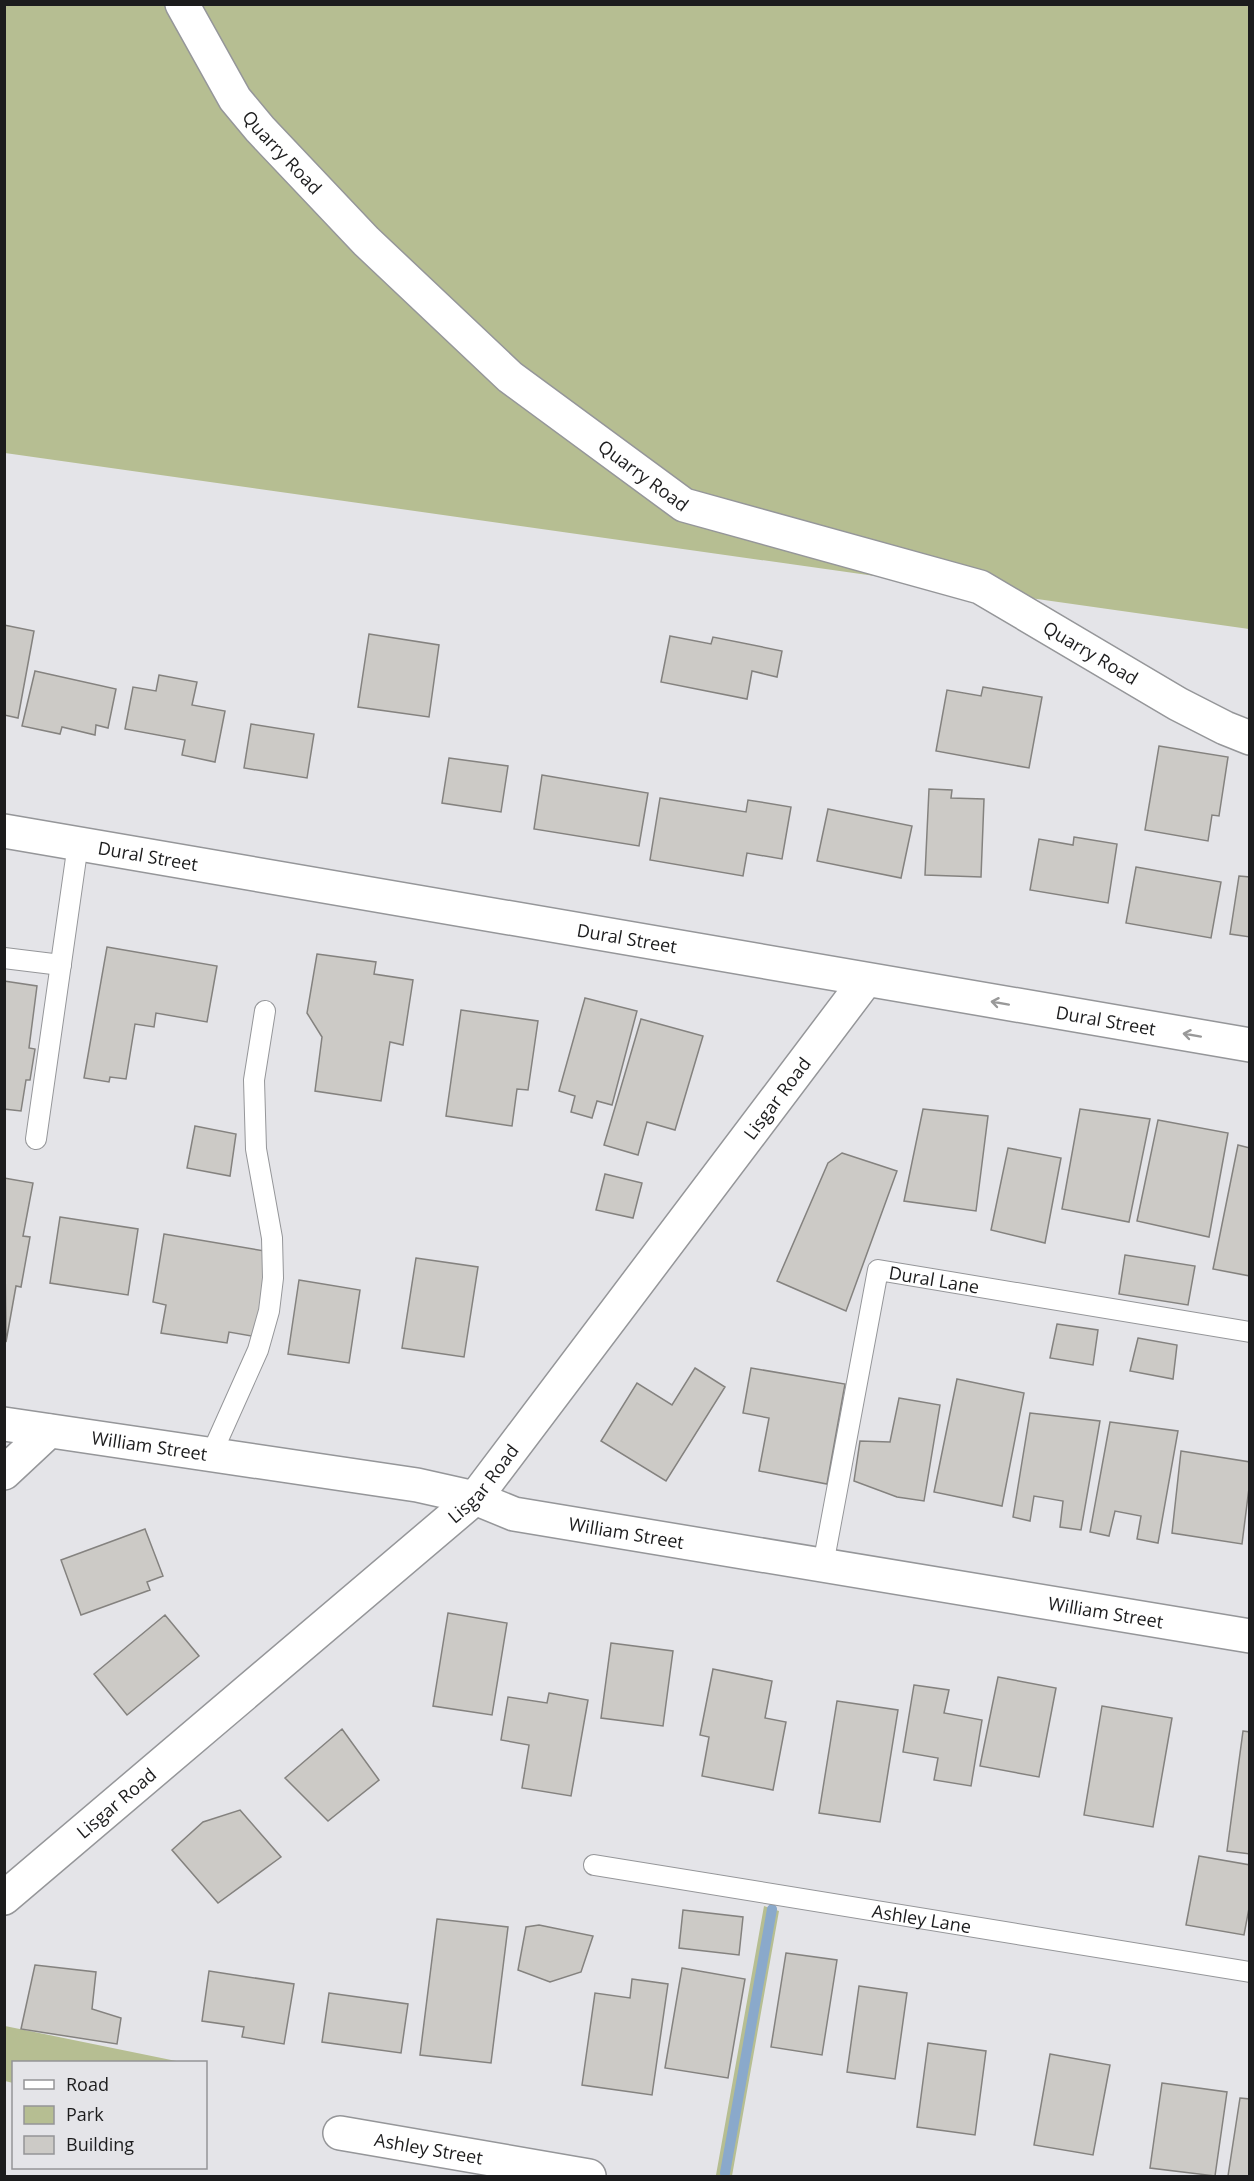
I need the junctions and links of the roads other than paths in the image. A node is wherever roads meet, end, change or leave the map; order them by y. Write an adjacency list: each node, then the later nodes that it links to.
1 (182, 4): 2 (street, Quarry Road)
2 (1250, 738)
3 (4, 831): 4 (street, Dural Street)
4 (78, 844): 6 (lane); 7 (street, Dural Street)
5 (4, 958): 6 (lane)
6 (61, 965): 10 (lane)
7 (866, 980): 9 (street, Dural Street, one-way to 7); 16 (street, Lisgar Road)
8 (265, 1011): 14 (lane)
9 (1250, 1045)
10 (36, 1139)
11 (1250, 1332): 17 (lane, Dural Lane)
12 (4, 1424): 13 (street, William Street)
13 (49, 1431): 14 (street, William Street); 15 (street)
14 (211, 1455): 16 (street, William Street)
15 (4, 1473)
16 (475, 1498): 17 (street, William Street); 20 (street, Lisgar Road)
17 (823, 1565): 18 (street, William Street)
18 (1250, 1636)
19 (594, 1865): 21 (lane, Ashley Lane)
20 (4, 1898)
21 (1250, 1972)
22 (340, 2133): 23 (street, Ashley Street)
23 (589, 2176)

